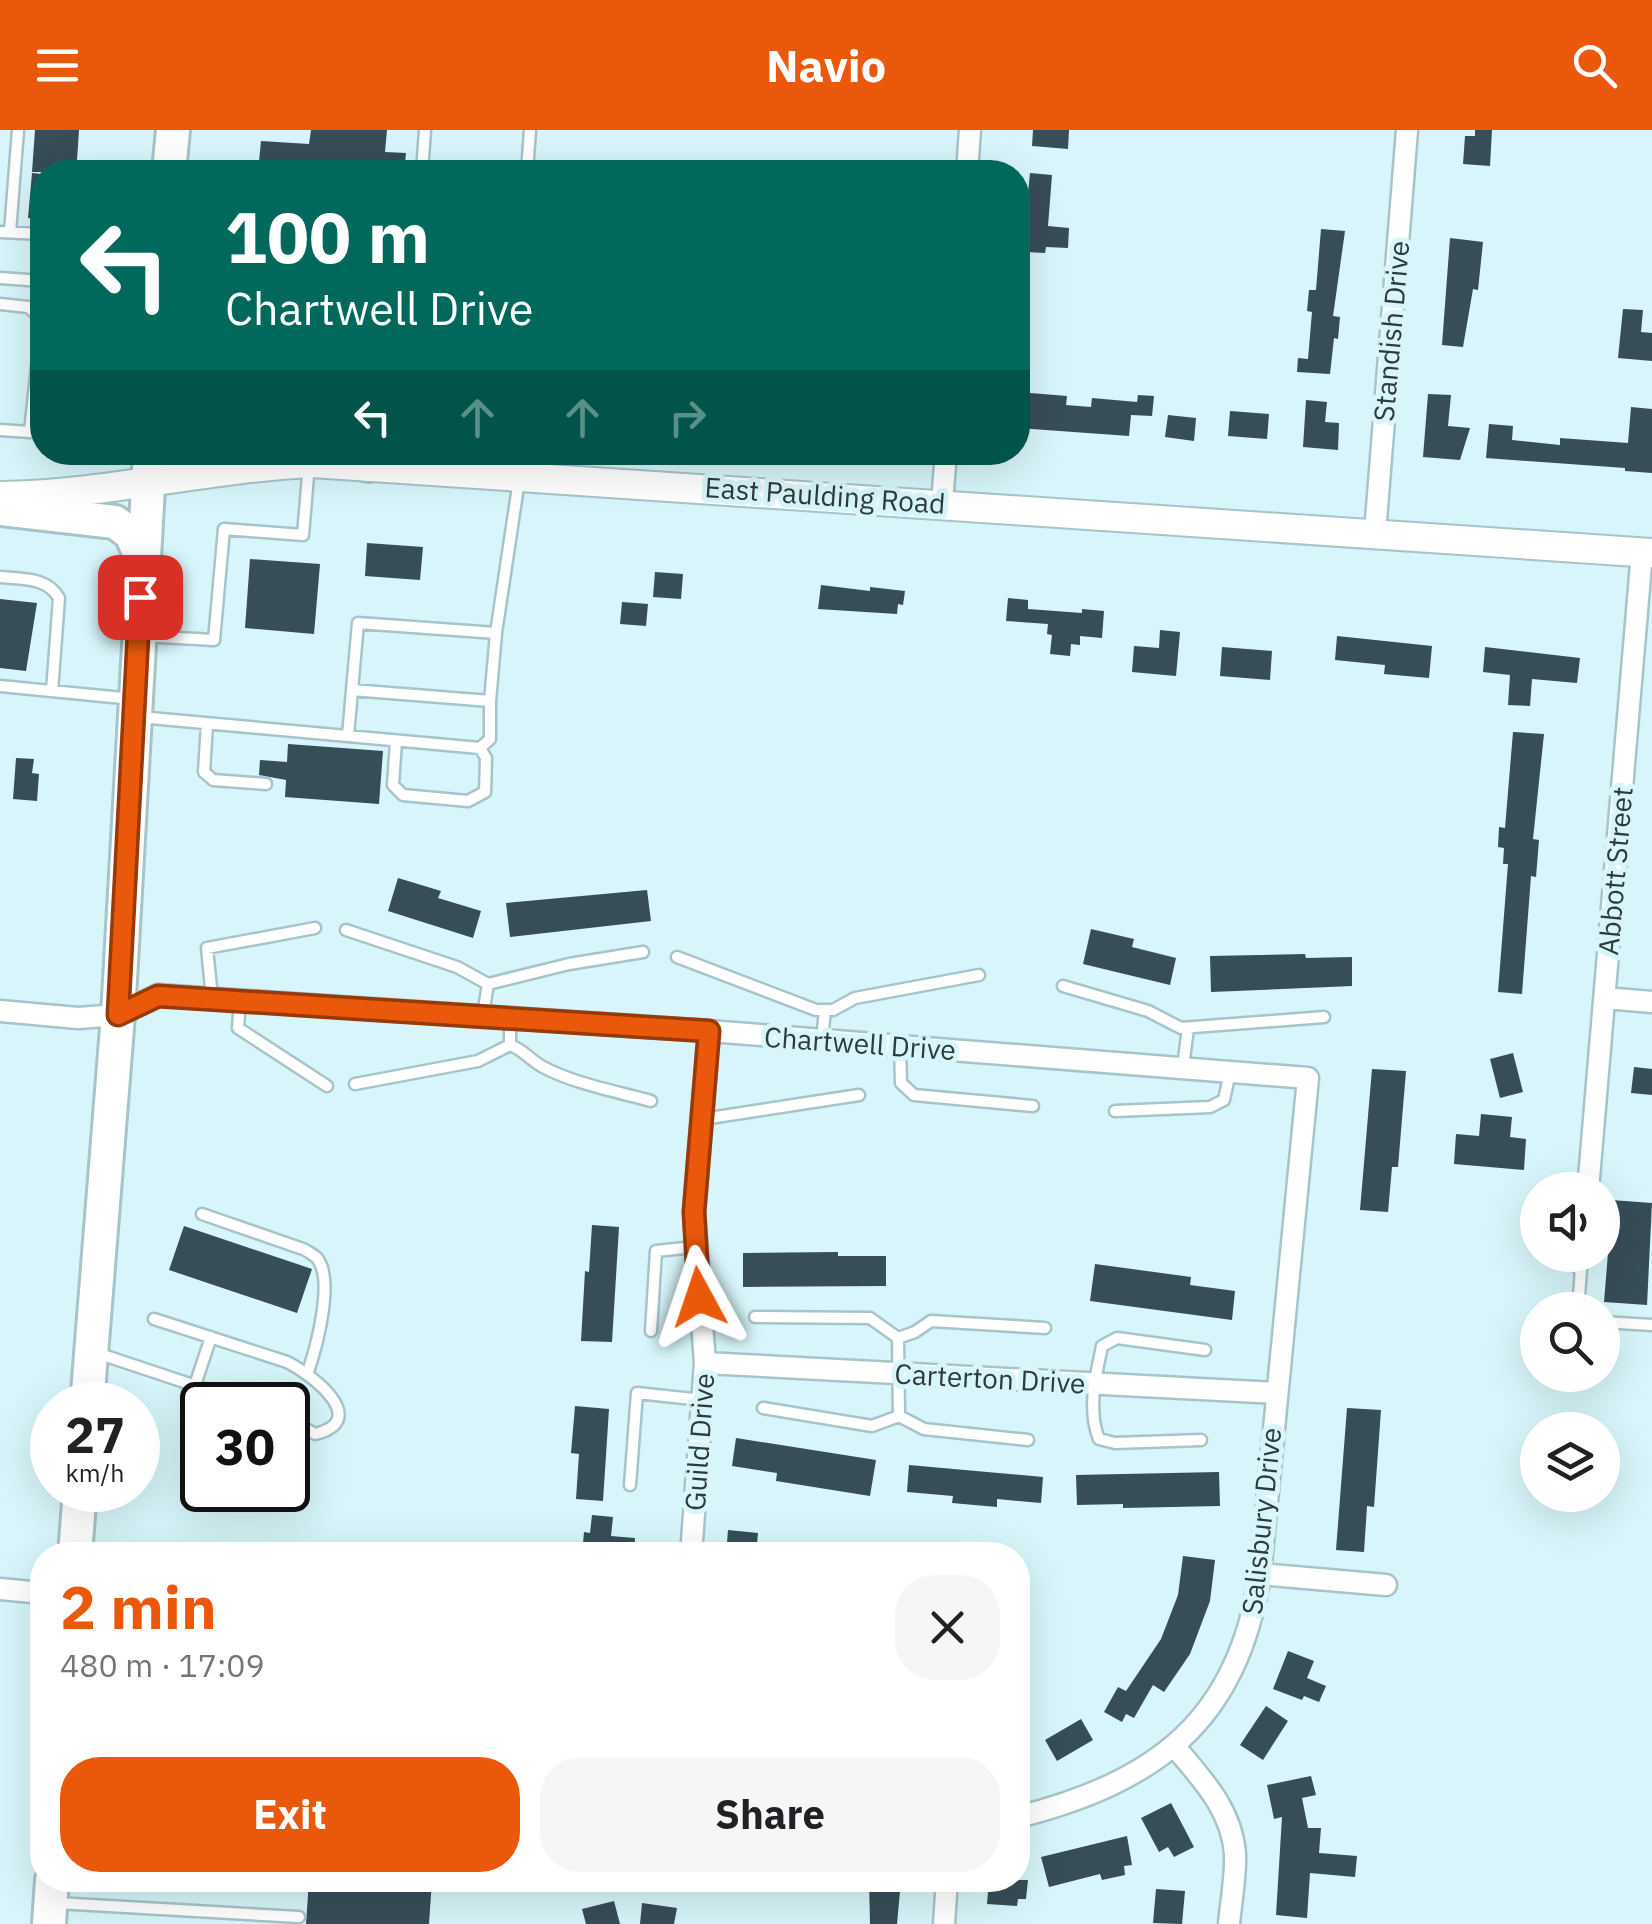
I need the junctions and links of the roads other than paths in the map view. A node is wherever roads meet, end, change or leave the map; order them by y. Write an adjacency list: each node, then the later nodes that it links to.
1 (18, 130): 11 (lane)
2 (173, 130): 7 (main road)
3 (425, 130): 8 (lane)
4 (530, 130): 9 (lane)
5 (970, 130): 10 (street)
6 (1408, 130): 27 (street, Standish Drive)
7 (171, 160)
8 (423, 160)
9 (528, 160)
10 (968, 160)
11 (5, 232): 12 (lane)
12 (30, 233)
13 (0, 278): 14 (lane)
14 (30, 279)
15 (5, 305): 16 (lane)
16 (30, 309)
17 (0, 430): 18 (lane)
18 (30, 432)
19 (309, 465): 32 (lane)
20 (369, 465): 23 (main road, East Paulding Road)
21 (945, 465): 25 (street)
22 (149, 466): 24 (main road); 29 (main road)
23 (520, 474): 25 (main road, East Paulding Road); 31 (lane)
24 (0, 496)
25 (942, 503): 27 (main road, East Paulding Road)
26 (0, 508): 29 (main road)
27 (1375, 533): 28 (main road, East Paulding Road)
28 (1647, 552): 50 (street, Abbott Street)
29 (142, 559): 32 (main road)
30 (0, 577): 35 (lane)
31 (496, 633): 34 (lane); 36 (lane)
32 (137, 636): 37 (main road)
33 (0, 686): 35 (lane)
34 (352, 690): 36 (lane); 39 (lane)
35 (52, 691): 37 (lane)
36 (490, 701): 41 (lane)
37 (134, 708): 38 (lane); 56 (main road)
38 (207, 724): 39 (lane); 42 (lane)
39 (348, 736): 40 (lane)
40 (396, 741): 41 (lane); 41 (lane)
41 (480, 748)
42 (266, 784)
43 (315, 928): 51 (lane)
44 (346, 930): 48 (lane)
45 (643, 952): 48 (lane)
46 (676, 956): 54 (lane)
47 (979, 974): 54 (lane)
48 (488, 984): 57 (lane)
49 (1062, 986): 60 (lane)
50 (1604, 998): 53 (street); 75 (street, Abbott Street)
51 (212, 999): 52 (street, Chartwell Drive); 56 (street, Chartwell Drive)
52 (240, 1001): 57 (street, Chartwell Drive); 69 (lane)
53 (1652, 1002)
54 (825, 1010): 62 (lane)
55 (0, 1012): 56 (street, Chartwell Drive)
56 (118, 1015): 87 (main road)
57 (483, 1016): 59 (street, Chartwell Drive)
58 (1324, 1016): 60 (lane)
59 (510, 1018): 61 (street, Chartwell Drive); 63 (lane)
60 (1188, 1028): 65 (lane)
61 (709, 1031): 62 (street, Chartwell Drive); 74 (street, Guild Drive)
62 (822, 1040): 64 (street, Chartwell Drive)
63 (510, 1045): 68 (lane); 71 (lane)
64 (900, 1046): 65 (street, Chartwell Drive); 72 (lane)
65 (1183, 1068): 66 (street, Chartwell Drive)
66 (1230, 1072): 67 (street, Chartwell Drive); 73 (lane)
67 (1308, 1078): 95 (street, Salisbury Drive)
68 (355, 1084)
69 (327, 1086)
70 (860, 1095): 74 (lane)
71 (651, 1101)
72 (1033, 1106)
73 (1115, 1111)
74 (703, 1118): 77 (street, Guild Drive)
75 (1590, 1172)
76 (202, 1214): 89 (lane)
77 (694, 1247): 83 (lane); 88 (street, Guild Drive)
78 (754, 1317): 85 (lane)
79 (154, 1319): 84 (lane)
80 (1620, 1323): 81 (lane)
81 (1652, 1326)
82 (1045, 1328): 85 (lane)
83 (650, 1331)
84 (212, 1337): 89 (lane); 93 (lane)
85 (898, 1338): 90 (lane)
86 (1205, 1350): 94 (lane)
87 (91, 1351): 91 (main road); 92 (lane)
88 (705, 1363): 90 (street, Carterton Drive); 96 (street, Guild Drive)
89 (308, 1372): 99 (lane)
90 (900, 1374): 94 (street, Carterton Drive); 98 (lane)
91 (89, 1382)
92 (183, 1382)
93 (196, 1382)
94 (1094, 1384): 95 (street, Carterton Drive); 101 (lane)
95 (1275, 1393): 106 (street, Salisbury Drive)
96 (702, 1400): 102 (lane); 105 (street, Guild Drive)
97 (763, 1408): 98 (lane)
98 (899, 1416): 100 (lane)
99 (310, 1431)
100 (1028, 1440)
101 (1201, 1440)
102 (630, 1485)
103 (78, 1512): 104 (main road)
104 (76, 1542)
105 (692, 1542)
106 (1260, 1574): 107 (street); 110 (street, Salisbury Drive)
107 (1386, 1584)
108 (0, 1589): 109 (street)
109 (30, 1593)
110 (1175, 1747): 111 (street, Salisbury Drive); 116 (street)
111 (1030, 1813)
112 (946, 1892): 115 (street)
113 (51, 1902): 114 (lane)
114 (299, 1917)
115 (944, 1924)
116 (1229, 1924)

